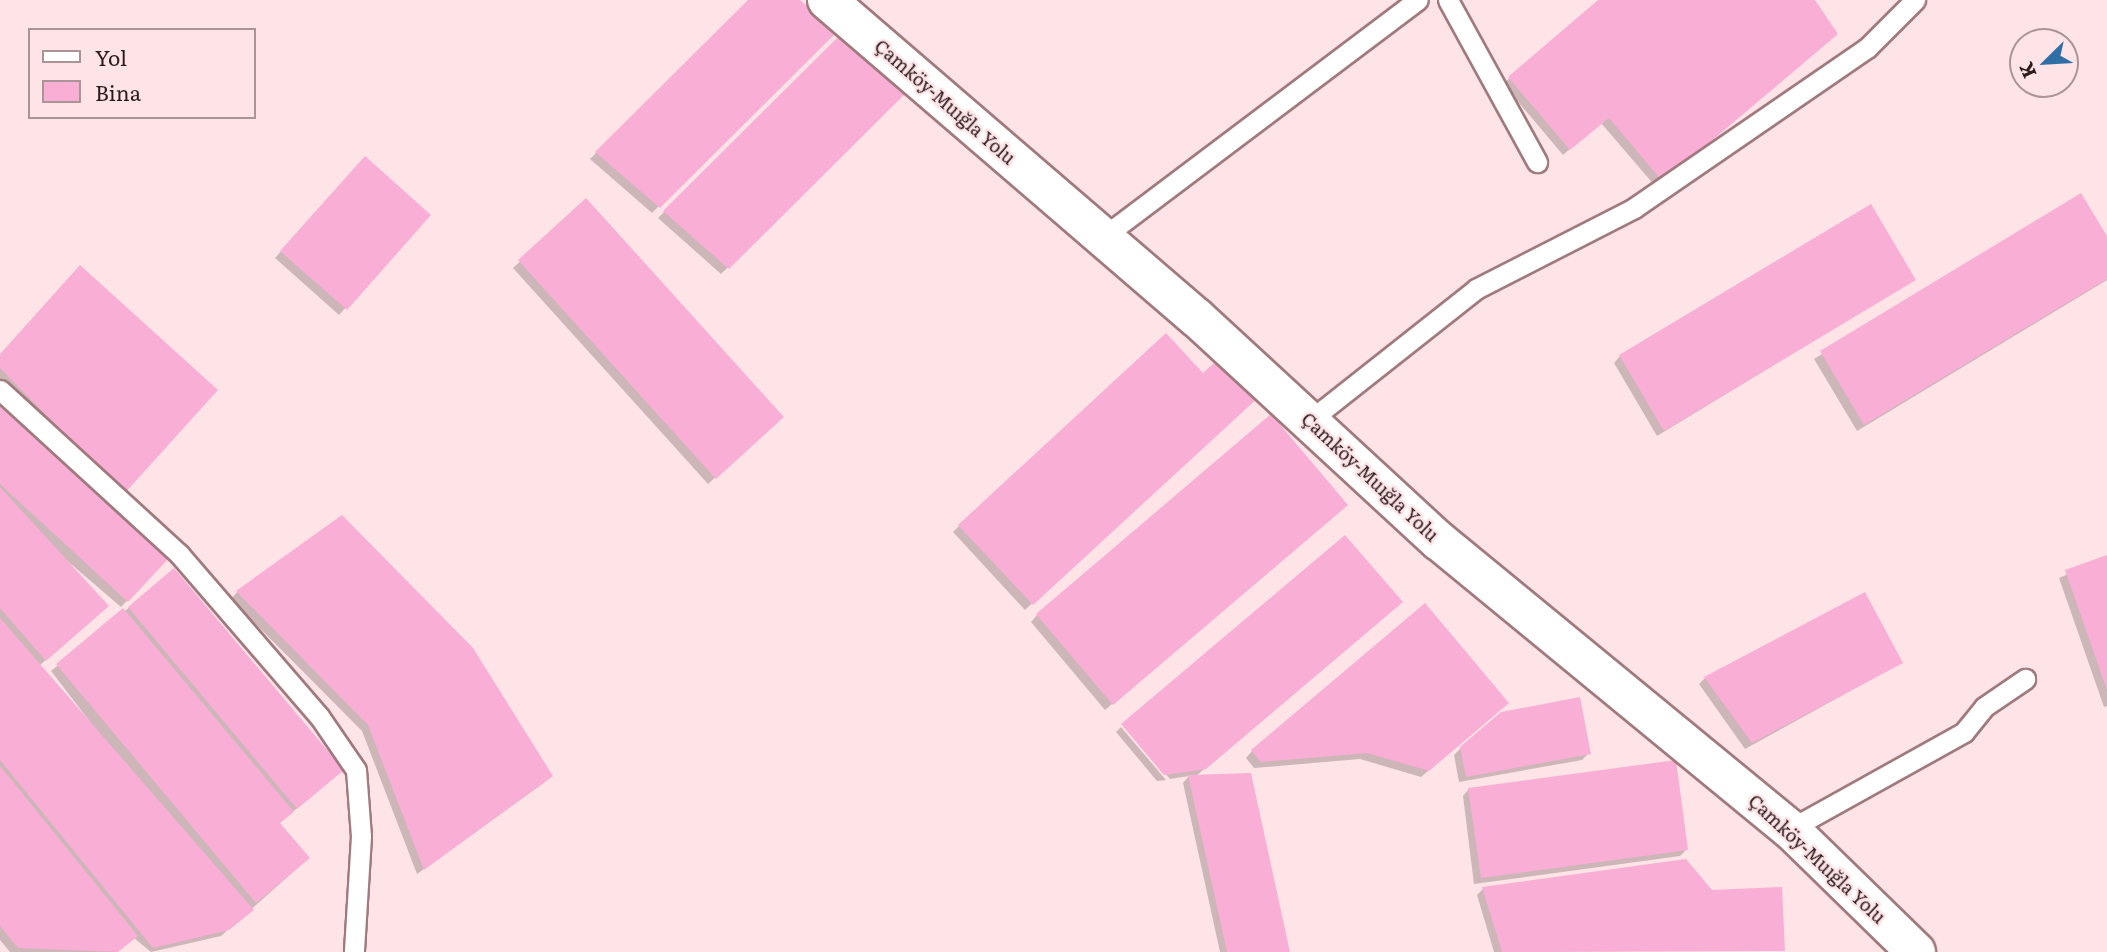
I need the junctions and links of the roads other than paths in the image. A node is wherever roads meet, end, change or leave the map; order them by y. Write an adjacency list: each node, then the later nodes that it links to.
1 (827, 0): 6 (street, Çamköy-Muığla Yolu)
2 (1418, 0): 6 (lane)
3 (1448, 0): 5 (lane)
4 (1915, 0): 8 (lane)
5 (1536, 162)
6 (1103, 237): 8 (street, Çamköy-Muığla Yolu)
7 (0, 390): 11 (lane)
8 (1309, 421): 10 (street, Çamköy-Muığla Yolu)
9 (2025, 679): 10 (lane)
10 (1790, 830): 12 (street, Çamköy-Muığla Yolu)
11 (354, 952)
12 (1916, 952)

